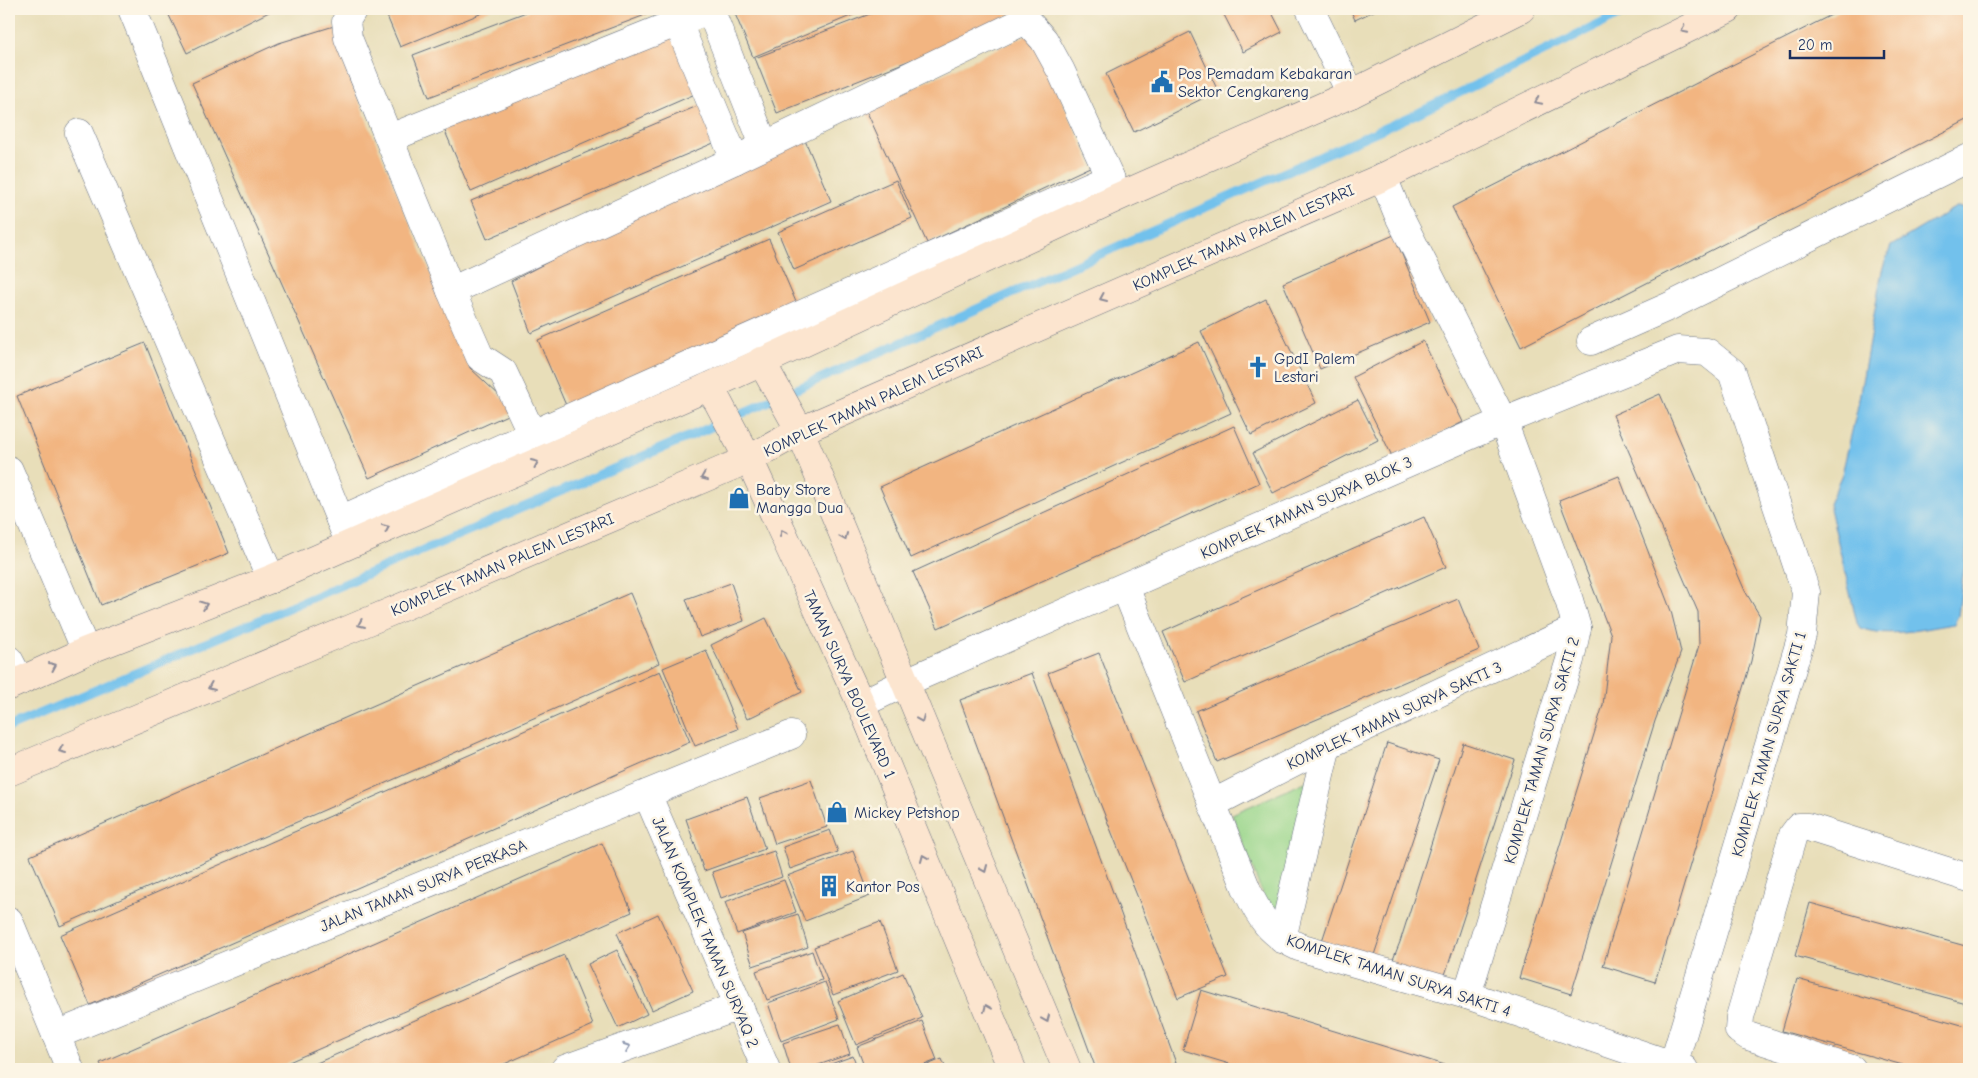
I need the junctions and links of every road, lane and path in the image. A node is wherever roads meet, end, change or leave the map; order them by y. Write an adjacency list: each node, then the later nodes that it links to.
1 (132, 9): 27 (street)
2 (353, 9): 11 (street)
3 (711, 9): 8 (street); 12 (street)
4 (1310, 9): 9 (street)
5 (1521, 9): 9 (street)
6 (1728, 9): 15 (street, KOMPLEK TAMAN PALEM LESTARI, one-way to 15)
7 (1024, 14): 12 (street); 16 (street)
8 (678, 22): 11 (street); 14 (street)
9 (1351, 94): 16 (street)
10 (79, 133): 28 (street)
11 (390, 138): 17 (street)
12 (764, 145): 14 (street)
13 (1969, 158): 18 (street)
14 (735, 160): 17 (street)
15 (1383, 177): 22 (street); 23 (street, KOMPLEK TAMAN PALEM LESTARI, one-way to 23)
16 (1114, 187): 19 (street); 20 (street)
17 (451, 290): 24 (street)
18 (1591, 341)
19 (694, 363): 21 (street, TAMAN SURYA BOULEVARD 1); 24 (street)
20 (765, 367): 21 (street); 23 (street)
21 (713, 394): 25 (street, TAMAN SURYA BOULEVARD 1); 27 (street, one-way to 21)
22 (1503, 422): 29 (street, KOMPLEK TAMAN SURYA BLOK 3); 30 (street, KOMPLEK TAMAN SURYA SAKTI 2); 46 (street, KOMPLEK TAMAN SURYA SAKTI 1)
23 (796, 423): 25 (street, KOMPLEK TAMAN PALEM LESTARI); 33 (street, one-way to 33)
24 (532, 434): 27 (street)
25 (743, 450): 34 (street, TAMAN SURYA BOULEVARD 1, one-way to 25); 37 (street, KOMPLEK TAMAN PALEM LESTARI, one-way to 37)
26 (9, 470): 31 (street)
27 (345, 532): 28 (street)
28 (271, 579): 31 (street, one-way to 28)
29 (1125, 587): 33 (street, KOMPLEK TAMAN SURYA BLOK 3); 39 (street, KOMPLEK TAMAN SURYA SAKTI 4)
30 (1577, 628): 36 (street, KOMPLEK TAMAN SURYA SAKTI 3); 43 (street, KOMPLEK TAMAN SURYA SAKTI 2)
31 (86, 651): 32 (street, one-way to 31)
32 (12, 675)
33 (906, 682): 34 (street, KOMPLEK TAMAN SURYA BLOK 3); 51 (street, one-way to 51)
34 (861, 704): 50 (street, TAMAN SURYA BOULEVARD 1, one-way to 34)
35 (791, 735): 38 (street, JALAN TAMAN SURYA PERKASA)
36 (1327, 745): 39 (street, KOMPLEK TAMAN SURYA SAKTI 3); 42 (street)
37 (9, 772)
38 (647, 794): 44 (street, JALAN KOMPLEK TAMAN SURYAQ 2); 45 (street, JALAN TAMAN SURYA PERKASA)
39 (1212, 804): 42 (street, KOMPLEK TAMAN SURYA SAKTI 4)
40 (1969, 878): 52 (street)
41 (9, 921): 45 (street)
42 (1282, 939): 43 (street, KOMPLEK TAMAN SURYA SAKTI 4)
43 (1467, 995): 46 (street, KOMPLEK TAMAN SURYA SAKTI 4)
44 (739, 1006): 48 (street, one-way to 44); 49 (street, JALAN KOMPLEK TAMAN SURYAQ 2)
45 (56, 1035): 47 (street)
46 (1677, 1068)
47 (70, 1069)
48 (565, 1069)
49 (766, 1069)
50 (1012, 1069)
51 (1067, 1069)
52 (1852, 1069)

